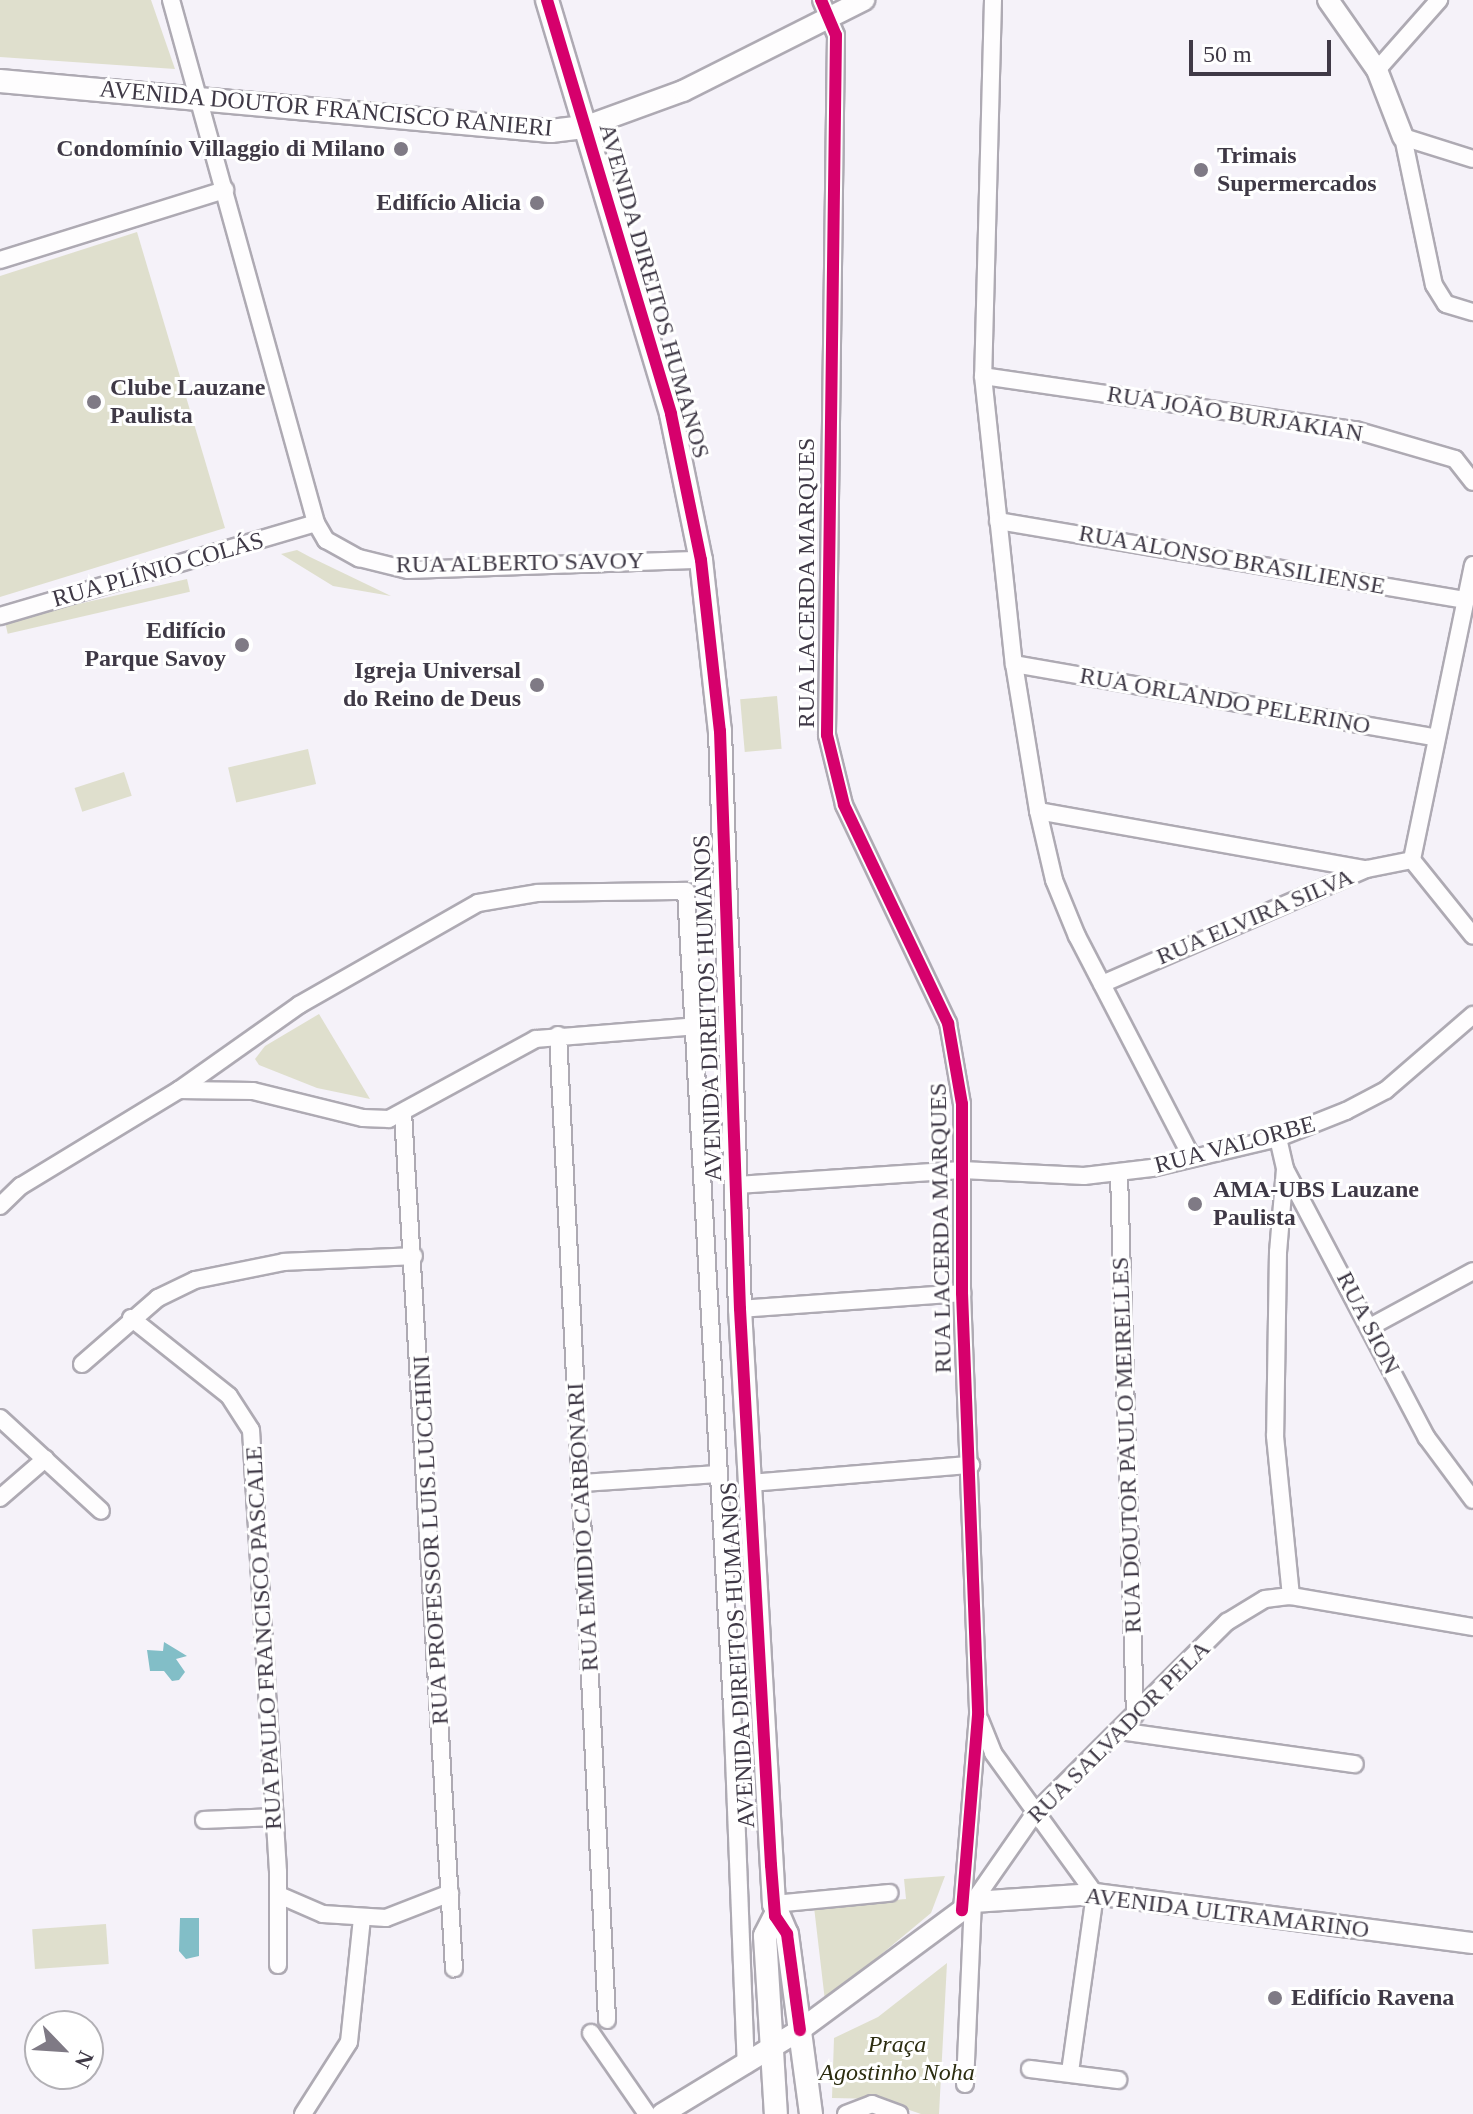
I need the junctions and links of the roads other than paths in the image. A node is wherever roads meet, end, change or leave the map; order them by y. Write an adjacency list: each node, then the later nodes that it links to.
1 (171, 0): 11 (street, RUA ALBERTO SAVOY)
2 (547, 0): 12 (main road, AVENIDA DIREITOS HUMANOS)
3 (821, 0): 8 (street)
4 (864, 0): 8 (street, AVENIDA DOUTOR FRANCISCO RANIERI)
5 (993, 0): 20 (street)
6 (1328, 0): 9 (street)
7 (1439, 0): 9 (street)
8 (833, 18): 12 (street, AVENIDA DOUTOR FRANCISCO RANIERI); 43 (street, RUA LACERDA MARQUES)
9 (1377, 70): 13 (street)
10 (0, 81): 11 (main road, AVENIDA DOUTOR FRANCISCO RANIERI)
11 (199, 97): 12 (main road, AVENIDA DOUTOR FRANCISCO RANIERI); 17 (street, RUA ALBERTO SAVOY)
12 (584, 127): 24 (main road, AVENIDA DIREITOS HUMANOS)
13 (1403, 137): 14 (street); 16 (street)
14 (1436, 150): 15 (street); 16 (street)
15 (1473, 159)
16 (1409, 166): 19 (street)
17 (225, 190): 18 (street); 23 (street, RUA ALBERTO SAVOY)
18 (0, 260)
19 (1473, 312)
20 (983, 376): 21 (street, RUA JOÃO BURJAKIAN); 22 (street)
21 (1473, 480)
22 (998, 521): 26 (street, RUA ALONSO BRASILIENSE); 28 (street)
23 (316, 523): 24 (street, RUA ALBERTO SAVOY); 27 (street, RUA PLÍNIO COLÁS)
24 (701, 560): 45 (main road, AVENIDA DIREITOS HUMANOS)
25 (1473, 565): 26 (street)
26 (1465, 600): 29 (street)
27 (0, 616)
28 (1014, 664): 29 (street, RUA ORLANDO PELERINO); 30 (street)
29 (1436, 738): 31 (street)
30 (1038, 811): 32 (street); 34 (street)
31 (1412, 860): 32 (street, RUA ELVIRA SILVA); 33 (street)
32 (1367, 869): 34 (street, RUA ELVIRA SILVA)
33 (1473, 936)
34 (1102, 984): 41 (street)
35 (1473, 1015): 40 (street, RUA VALORBE)
36 (696, 1026): 37 (street); 38 (street); 57 (street)
37 (558, 1035): 39 (street); 58 (street, RUA EMIDIO CARBONARI)
38 (179, 1090): 39 (street); 46 (street)
39 (403, 1113): 47 (street, RUA PROFESSOR LUIS LUCCHINI)
40 (1278, 1138): 41 (street, RUA VALORBE); 42 (street, RUA SION)
41 (1192, 1158): 44 (street, RUA VALORBE)
42 (1285, 1169): 52 (street, RUA SION); 63 (street)
43 (962, 1170): 44 (street, RUA VALORBE); 45 (street, RUA VALORBE); 49 (street, RUA LACERDA MARQUES)
44 (1119, 1174): 66 (street, RUA DOUTOR PAULO MEIRELLES)
45 (737, 1185): 50 (main road, AVENIDA DIREITOS HUMANOS)
46 (0, 1206)
47 (414, 1256): 51 (street); 72 (street, RUA PROFESSOR LUIS LUCCHINI)
48 (1473, 1271): 52 (street)
49 (962, 1293): 50 (street); 56 (street, RUA LACERDA MARQUES)
50 (740, 1309): 59 (main road, AVENIDA DIREITOS HUMANOS)
51 (131, 1318): 53 (street); 70 (street, RUA PAULO FRANCISCO PASCALE)
52 (1370, 1327): 61 (street, RUA SION)
53 (82, 1364)
54 (0, 1418): 55 (street)
55 (45, 1459): 60 (street); 62 (street)
56 (971, 1465): 59 (street); 65 (street, RUA LACERDA MARQUES)
57 (718, 1474): 58 (street); 86 (street)
58 (582, 1483): 82 (street, RUA EMIDIO CARBONARI)
59 (750, 1483): 77 (main road, AVENIDA DIREITOS HUMANOS)
60 (0, 1498)
61 (1473, 1500)
62 (101, 1511)
63 (1291, 1596): 64 (street); 66 (street, RUA SALVADOR PELA)
64 (1473, 1627)
65 (978, 1715): 69 (street, RUA LACERDA MARQUES); 76 (street, RUA LACERDA MARQUES)
66 (1135, 1715): 67 (street, RUA SALVADOR PELA)
67 (1119, 1731): 68 (street); 69 (street, RUA SALVADOR PELA)
68 (1355, 1764)
69 (1035, 1813): 74 (street, RUA LACERDA MARQUES); 76 (street, RUA SALVADOR PELA)
70 (275, 1817): 71 (street); 75 (street, RUA PAULO FRANCISCO PASCALE)
71 (204, 1820)
72 (450, 1893): 78 (street); 81 (street, RUA PROFESSOR LUIS LUCCHINI)
73 (889, 1893): 77 (street)
74 (1095, 1894): 76 (street, AVENIDA ULTRAMARINO); 79 (street, AVENIDA ULTRAMARINO); 88 (street)
75 (279, 1895): 78 (street); 80 (street, RUA PAULO FRANCISCO PASCALE)
76 (967, 1906): 83 (street); 90 (street, RUA LACERDA MARQUES)
77 (775, 1910): 83 (main road, AVENIDA DIREITOS HUMANOS); 85 (main road, AVENIDA DIREITOS HUMANOS)
78 (362, 1918): 91 (street)
79 (1473, 1943)
80 (278, 1965)
81 (454, 1968)
82 (607, 2020)
83 (800, 2030): 85 (street); 96 (main road, AVENIDA DIREITOS HUMANOS)
84 (591, 2033): 93 (street)
85 (772, 2050): 86 (street); 95 (main road, AVENIDA DIREITOS HUMANOS)
86 (746, 2065): 94 (street)
87 (1030, 2069): 88 (street)
88 (1070, 2072): 89 (street)
89 (1118, 2080)
90 (965, 2084)
91 (304, 2112): 92 (street)
92 (288, 2114)
93 (647, 2114)
94 (662, 2114)
95 (776, 2114)
96 (811, 2114)
97 (846, 2114): 98 (street)
98 (899, 2114)

